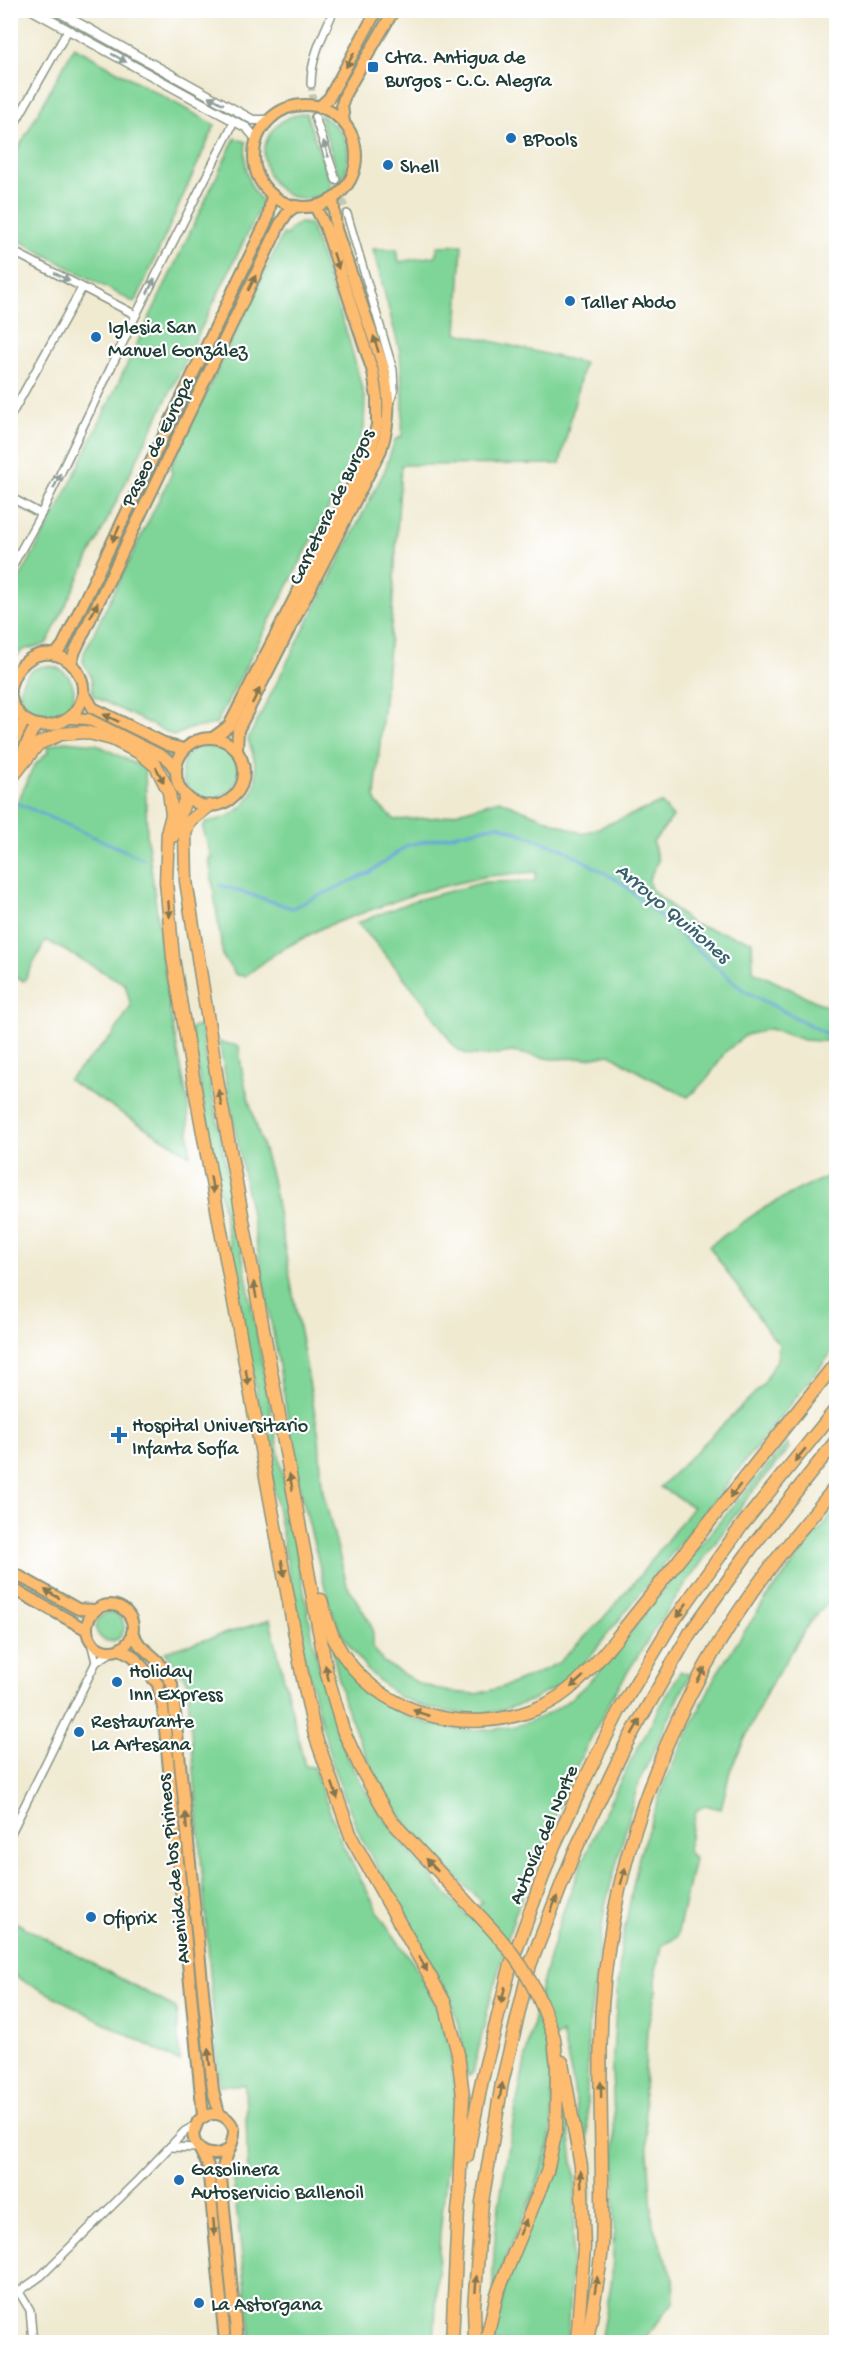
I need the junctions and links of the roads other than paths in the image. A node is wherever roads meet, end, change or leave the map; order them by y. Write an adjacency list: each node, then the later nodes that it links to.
1 (32, 10): 6 (street)
2 (55, 10): 9 (street, one-way to 2)
3 (334, 10): 7 (street)
4 (377, 10): 8 (main road, one-way to 8)
5 (394, 10): 11 (main road)
6 (68, 30): 10 (street, one-way to 10); 12 (street)
7 (311, 84)
8 (317, 112): 9 (main road); 11 (main road); 14 (street, one-way to 8)
9 (270, 120): 13 (main road)
10 (234, 122): 13 (street); 22 (street, one-way to 10)
11 (344, 123): 16 (main road)
12 (10, 132)
13 (257, 140): 15 (main road)
14 (336, 180)
15 (272, 195): 17 (main road); 28 (main road, Paseo de Europa, one-way to 28)
16 (333, 199): 18 (main road); 23 (main road, Carretera de Burgos, one-way to 16)
17 (296, 206): 18 (main road); 29 (main road, Paseo de Europa, one-way to 17)
18 (315, 206): 35 (main road, Carretera de Burgos, one-way to 35)
19 (347, 214): 23 (street)
20 (10, 250): 21 (street, one-way to 21)
21 (82, 288): 22 (street); 24 (street)
22 (136, 315): 26 (street, one-way to 22)
23 (389, 407): 38 (main road, Carretera de Burgos, one-way to 23)
24 (10, 417)
25 (10, 497): 26 (street)
26 (41, 514): 27 (street)
27 (10, 570)
28 (55, 655): 29 (main road); 30 (main road)
29 (71, 663): 31 (main road)
30 (10, 691): 33 (main road)
31 (83, 691): 32 (main road); 36 (main road, one-way to 31)
32 (70, 718): 34 (main road); 39 (main road)
33 (25, 719): 34 (main road); 37 (main road)
34 (38, 725): 40 (main road)
35 (214, 737): 36 (main road); 38 (main road)
36 (184, 749): 39 (main road)
37 (10, 750)
38 (237, 750): 42 (main road)
39 (175, 770): 41 (main road)
40 (10, 779): 43 (highway, one-way to 43)
41 (186, 797): 42 (main road); 43 (highway)
42 (209, 806): 49 (highway, one-way to 42)
43 (168, 851): 65 (highway, one-way to 65)
44 (837, 1363): 49 (highway, one-way to 49)
45 (837, 1409): 65 (highway, Autovía del Norte, one-way to 65)
46 (837, 1441): 72 (highway, Autovía del Norte, one-way to 46)
47 (837, 1486): 75 (highway, one-way to 47)
48 (10, 1571): 51 (main road, one-way to 48)
49 (308, 1573): 58 (highway, one-way to 49, bridge)
50 (10, 1587): 52 (main road)
51 (96, 1610): 52 (main road); 53 (main road)
52 (87, 1630): 54 (main road)
53 (132, 1634): 55 (main road); 59 (main road, Avenida de los Pirineos, one-way to 53)
54 (91, 1642): 55 (main road); 56 (street)
55 (117, 1650): 56 (street); 60 (main road, Avenida de los Pirineos)
56 (96, 1662): 57 (street)
57 (10, 1835)
58 (554, 2038): 73 (highway, one-way to 58); 74 (highway, one-way to 58)
59 (219, 2114): 60 (main road); 64 (main road)
60 (203, 2116): 61 (main road)
61 (194, 2127): 62 (street); 63 (main road)
62 (170, 2147): 63 (street); 66 (street)
63 (199, 2149): 64 (main road); 69 (main road, one-way to 69)
64 (228, 2150): 70 (main road)
65 (459, 2193): 71 (highway, Autovía del Norte)
66 (19, 2292): 67 (street); 68 (street)
67 (10, 2298)
68 (32, 2342)
69 (225, 2343)
70 (237, 2343)
71 (452, 2343)
72 (475, 2343)
73 (486, 2343)
74 (577, 2343)
75 (587, 2343)

